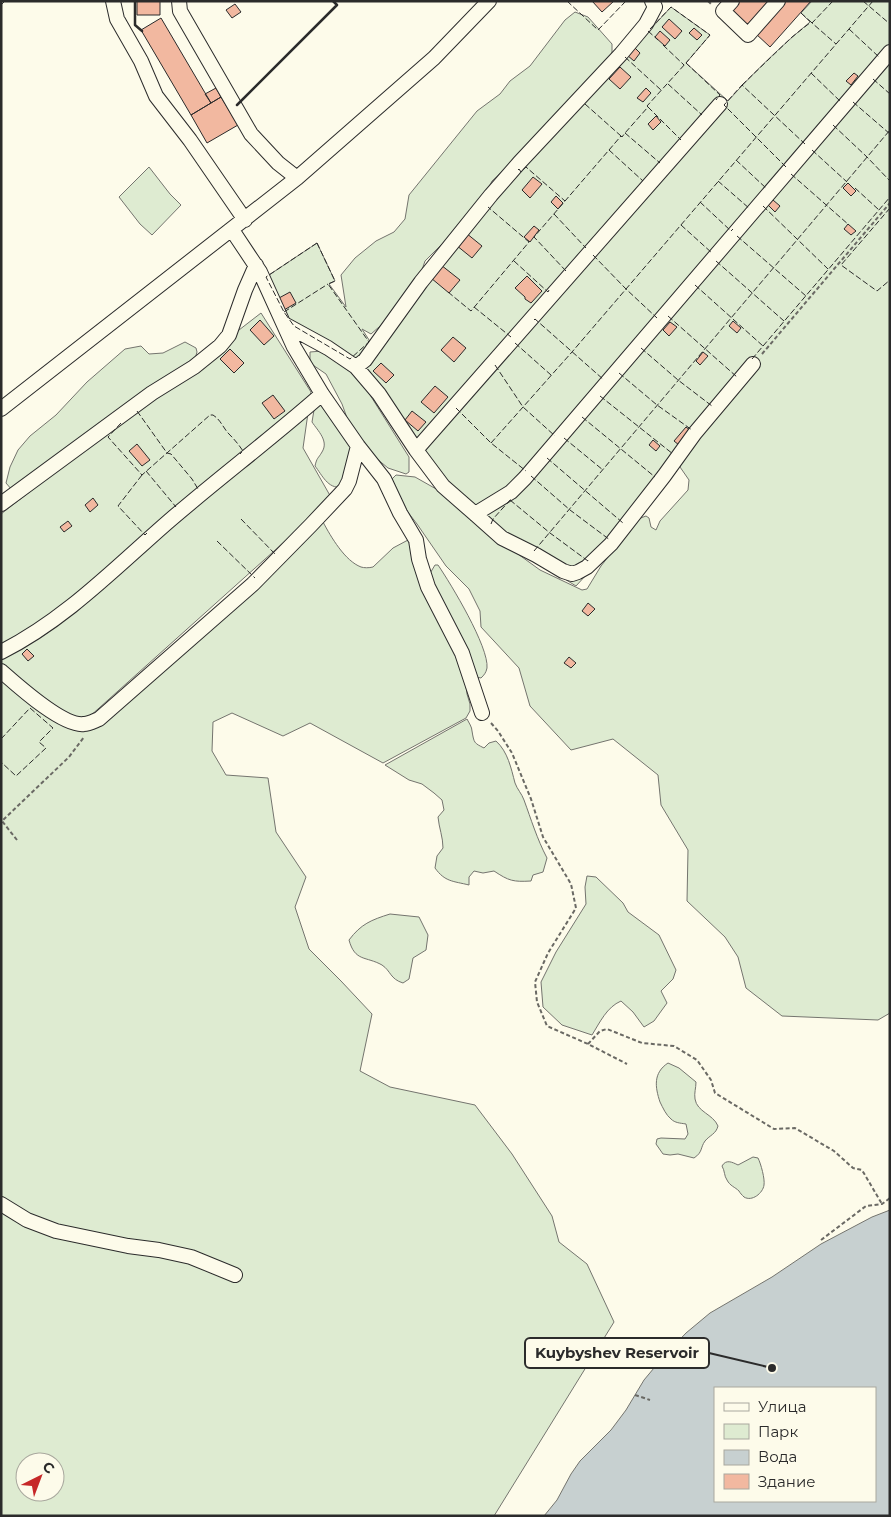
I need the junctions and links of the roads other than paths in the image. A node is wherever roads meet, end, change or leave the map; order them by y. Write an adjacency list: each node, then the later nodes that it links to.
1 (113, 1): 10 (street)
2 (179, 1): 9 (street)
3 (489, 1): 9 (street)
4 (652, 1): 15 (street)
5 (732, 1): 6 (street)
6 (778, 1)
7 (890, 52): 21 (street)
8 (720, 104): 19 (street)
9 (297, 178): 10 (street)
10 (245, 220): 11 (street)
11 (232, 230): 12 (street); 17 (street)
12 (256, 265): 13 (street); 20 (street)
13 (284, 324): 15 (street); 16 (street)
14 (753, 364): 21 (street)
15 (356, 367): 19 (street)
16 (322, 394): 18 (street); 22 (street)
17 (1, 408)
18 (358, 446): 23 (street); 24 (street)
19 (416, 450): 21 (street)
20 (1, 504)
21 (475, 514)
22 (1, 652)
23 (1, 671)
24 (482, 713)
25 (1, 1204): 26 (street)
26 (235, 1275)

